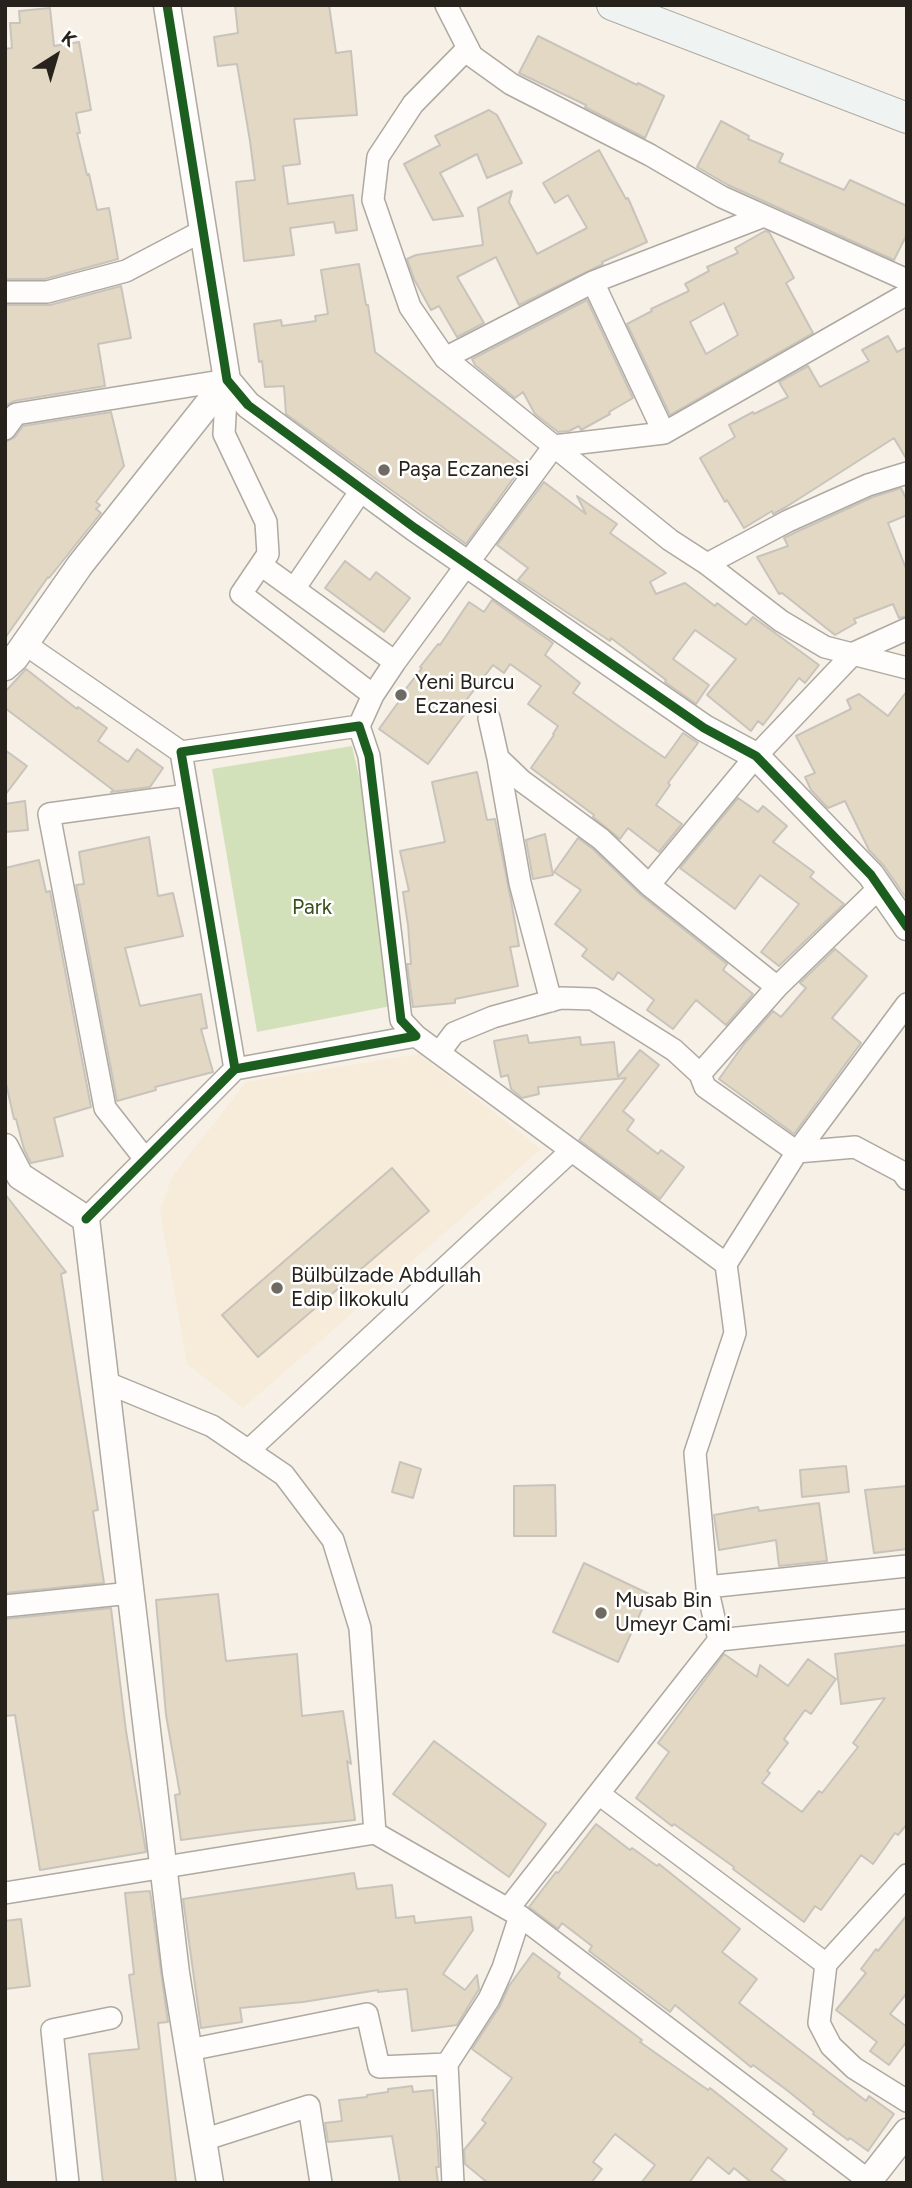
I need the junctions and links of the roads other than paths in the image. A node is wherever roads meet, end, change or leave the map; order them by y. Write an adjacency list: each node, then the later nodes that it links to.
1 (167, 5): 7 (street)
2 (446, 5): 4 (street)
3 (612, 5): 5 (main road)
4 (468, 48): 6 (street); 12 (street)
5 (907, 118)
6 (764, 216): 8 (street); 9 (street)
7 (204, 230): 10 (street); 13 (street)
8 (907, 280)
9 (593, 282): 12 (street); 15 (street)
10 (5, 292)
11 (907, 295): 15 (street)
12 (445, 358): 16 (street)
13 (227, 380): 14 (street); 18 (street); 20 (street); 25 (street)
14 (5, 429)
15 (664, 433): 16 (street)
16 (554, 446): 19 (street); 21 (street)
17 (907, 473): 19 (street)
18 (362, 489): 21 (street); 22 (street)
19 (707, 564): 24 (street)
20 (261, 565): 22 (street); 28 (street)
21 (467, 565): 26 (street); 32 (street)
22 (294, 589): 26 (street)
23 (907, 629): 24 (street)
24 (854, 653): 27 (street); 32 (street)
25 (13, 655): 31 (street)
26 (395, 663): 28 (street)
27 (907, 668)
28 (373, 695): 30 (street)
29 (489, 718): 33 (street)
30 (359, 726): 31 (street); 41 (street)
31 (181, 752): 34 (street)
32 (755, 756): 35 (street); 36 (street)
33 (498, 758): 35 (street); 39 (street)
34 (188, 795): 43 (street); 48 (street)
35 (649, 885): 38 (street)
36 (880, 887): 37 (street); 38 (street)
37 (907, 927)
38 (776, 988): 44 (street)
39 (551, 1001): 42 (street); 44 (street)
40 (907, 1004): 47 (street)
41 (416, 1036): 42 (street); 43 (street)
42 (439, 1053): 46 (street)
43 (235, 1069): 48 (street)
44 (700, 1074): 47 (street)
45 (5, 1147): 50 (street)
46 (571, 1151): 51 (street); 53 (street)
47 (797, 1152): 49 (street); 51 (street)
48 (145, 1159): 50 (street)
49 (907, 1179)
50 (86, 1219): 52 (street)
51 (726, 1264): 55 (street)
52 (105, 1382): 53 (street); 56 (street)
53 (248, 1451): 61 (street)
54 (907, 1566): 55 (street)
55 (707, 1587): 59 (street)
56 (131, 1593): 57 (street); 62 (street)
57 (5, 1605)
58 (907, 1620): 59 (street)
59 (719, 1640): 60 (street)
60 (599, 1794): 65 (street); 66 (street)
61 (375, 1833): 62 (street); 65 (street)
62 (164, 1867): 64 (street); 68 (street)
63 (907, 1875): 66 (street)
64 (5, 1893)
65 (514, 1912): 69 (street); 73 (street)
66 (826, 1964): 70 (street)
67 (111, 2018): 74 (street)
68 (189, 2050): 69 (street); 72 (street)
69 (447, 2064): 77 (street)
70 (907, 2101)
71 (907, 2132): 73 (street)
72 (203, 2140): 75 (street); 76 (street)
73 (869, 2182)
74 (68, 2183)
75 (210, 2183)
76 (321, 2183)
77 (453, 2183)

